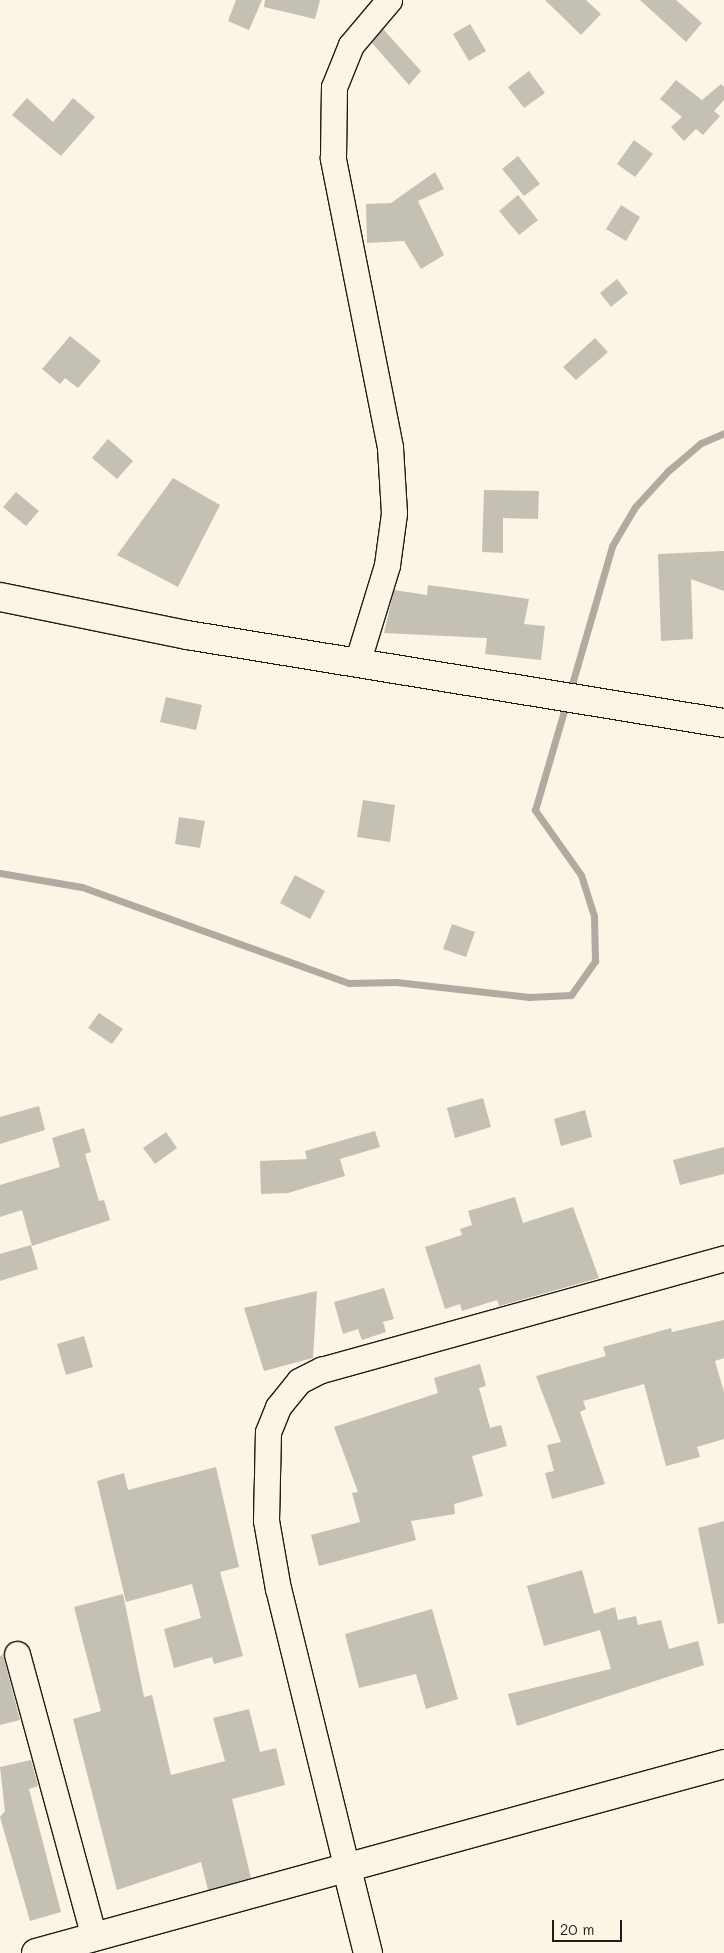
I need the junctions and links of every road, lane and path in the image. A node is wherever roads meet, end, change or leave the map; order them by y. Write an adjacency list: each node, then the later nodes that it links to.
1 (390, 0): 3 (street)
2 (0, 597): 3 (street)
3 (358, 660): 4 (street)
4 (724, 723)
5 (724, 1258): 8 (street)
6 (17, 1654): 9 (street)
7 (724, 1764): 8 (street)
8 (347, 1869): 9 (street); 11 (street)
9 (94, 1937): 10 (street)
10 (36, 1953)
11 (368, 1953)

